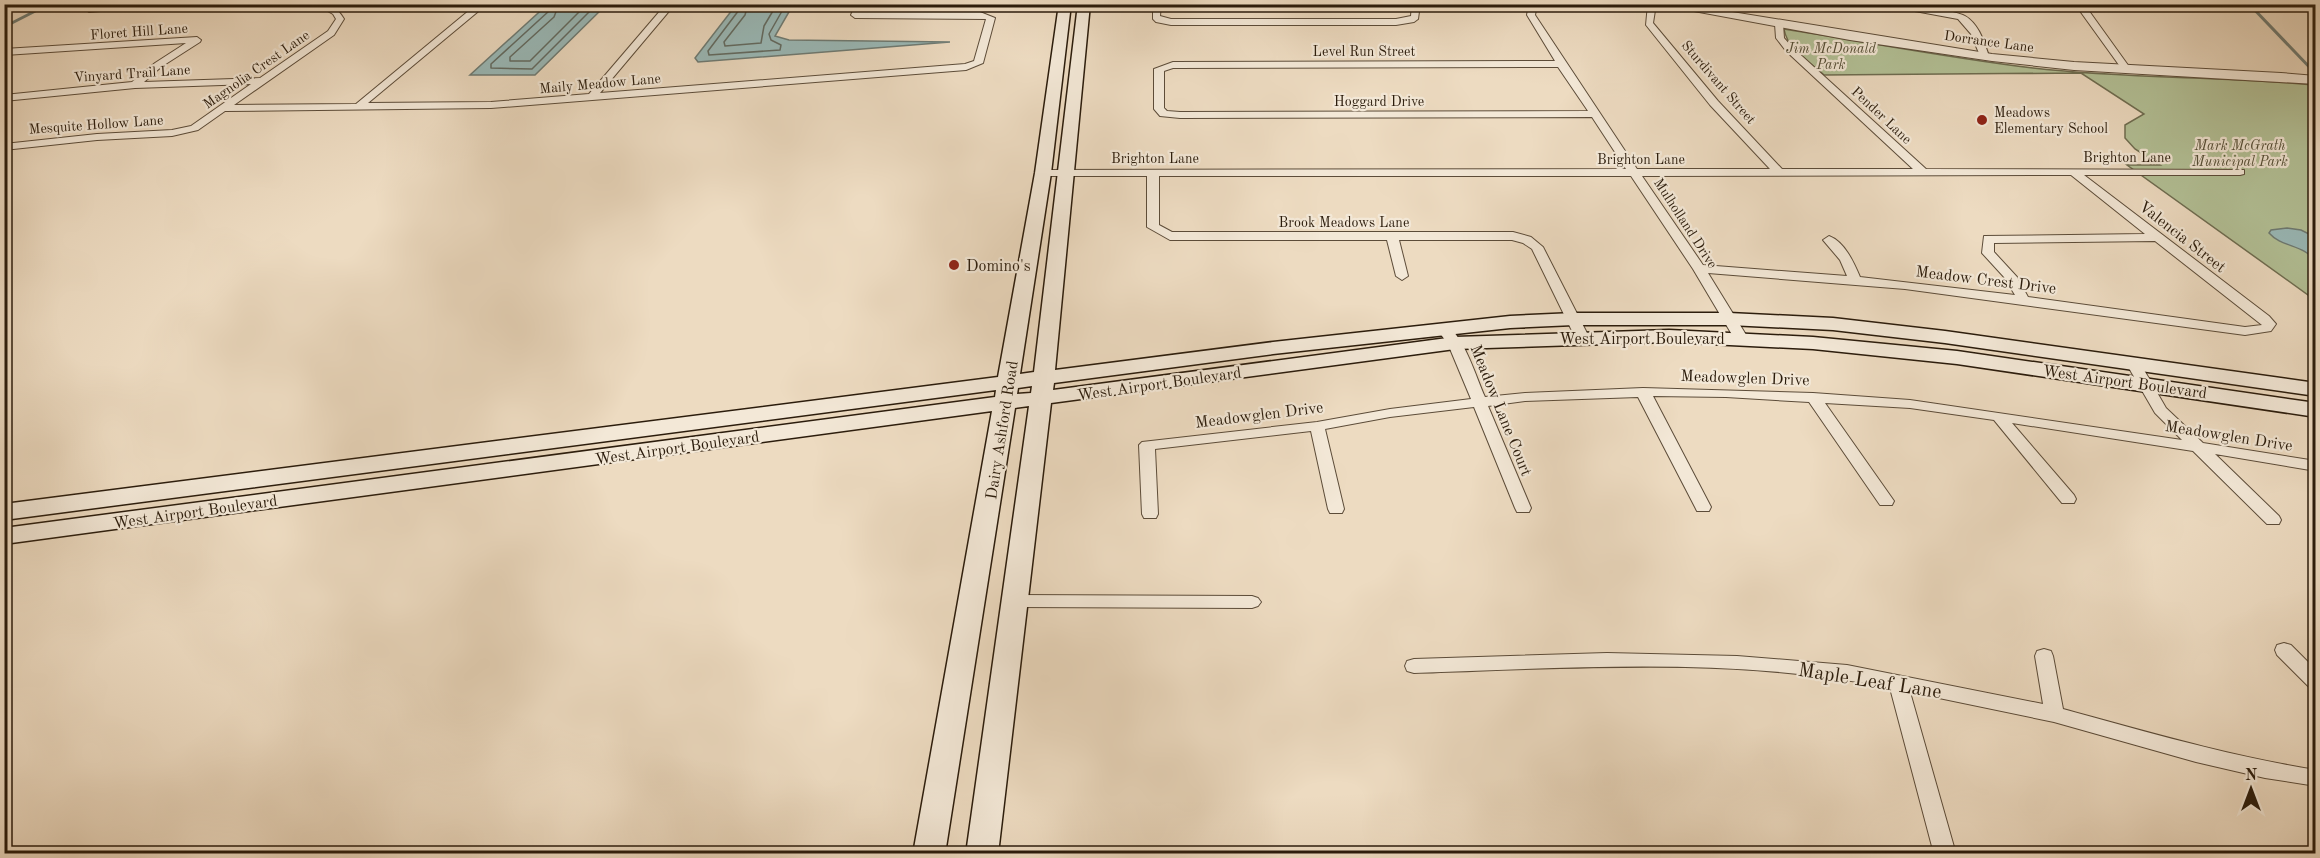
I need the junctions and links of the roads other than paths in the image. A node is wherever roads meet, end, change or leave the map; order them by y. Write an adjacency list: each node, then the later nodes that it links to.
1 (177, 4): 16 (street)
2 (337, 4): 15 (street)
3 (483, 4): 29 (street)
4 (672, 4): 27 (street)
5 (860, 4): 27 (street, Maily Meadow Lane)
6 (1065, 4): 18 (main road, Dairy Ashford Road)
7 (1084, 4): 19 (main road, Dairy Ashford Road)
8 (1157, 4): 9 (street)
9 (1416, 4)
10 (1533, 4): 22 (street, Mulholland Drive)
11 (1652, 4): 41 (street, Sturdivant Street)
12 (1661, 4): 17 (street, Dorrance Lane)
13 (1881, 4): 21 (street)
14 (2079, 4): 23 (street)
15 (323, 6): 25 (street, Magnolia Crest Lane)
16 (89, 9)
17 (1779, 24): 21 (street, Dorrance Lane); 35 (street, Pender Lane)
18 (1060, 37): 19 (main road); 38 (main road, Dairy Ashford Road)
19 (1079, 37): 39 (main road, Dairy Ashford Road)
20 (5, 52): 26 (street, Floret Hill Lane)
21 (1984, 56): 23 (street, Dorrance Lane)
22 (1561, 64): 31 (street, Level Run Street); 32 (street, Mulholland Drive)
23 (2127, 70): 24 (street, Dorrance Lane)
24 (2312, 79)
25 (261, 81): 26 (street, Vinyard Trail Lane); 30 (street, Magnolia Crest Lane)
26 (135, 85): 28 (street, Vinyard Trail Lane)
27 (592, 97): 29 (street, Maily Meadow Lane)
28 (4, 98)
29 (359, 106): 30 (street, Maily Meadow Lane)
30 (226, 108): 33 (street, Magnolia Crest Lane)
31 (1164, 114): 32 (street, Hoggard Drive)
32 (1595, 114): 42 (street, Mulholland Drive)
33 (189, 129): 34 (street, Mesquite Hollow Lane)
34 (4, 147)
35 (1923, 172): 36 (street, Brighton Lane); 41 (street, Brighton Lane)
36 (2073, 172): 37 (street, Brighton Lane); 44 (street, Valencia Street)
37 (2240, 172)
38 (1042, 173): 39 (street, Brighton Lane); 64 (main road, Dairy Ashford Road)
39 (1068, 173): 40 (street, Brighton Lane); 56 (main road, Dairy Ashford Road)
40 (1153, 173): 42 (street, Brighton Lane); 43 (street, Brook Meadows Lane)
41 (1780, 173): 42 (street, Brighton Lane)
42 (1636, 174): 46 (street, Mulholland Drive)
43 (1392, 237): 47 (street); 51 (street, Brook Meadows Lane)
44 (2157, 237): 49 (street); 52 (street, Valencia Street)
45 (1829, 240): 48 (street)
46 (1700, 269): 48 (street, Meadow Crest Drive); 50 (street, Mulholland Drive)
47 (1402, 276)
48 (1855, 279): 49 (street, Meadow Crest Drive)
49 (2023, 300): 52 (street, Meadow Crest Drive)
50 (1729, 319): 51 (main road, West Airport Boulevard); 54 (main road, West Airport Boulevard); 55 (street, Mulholland Drive)
51 (1578, 328): 53 (main road, West Airport Boulevard); 55 (main road, West Airport Boulevard)
52 (2266, 328)
53 (1449, 335): 59 (main road, West Airport Boulevard); 61 (main road, West Airport Boulevard); 66 (street, Meadow Lane Court)
54 (1945, 337): 57 (main road); 58 (main road, West Airport Boulevard)
55 (1741, 338): 57 (main road, West Airport Boulevard)
56 (1048, 346): 59 (main road); 61 (main road, Dairy Ashford Road)
57 (1954, 357): 60 (main road, West Airport Boulevard)
58 (2133, 363): 60 (street); 62 (main road, West Airport Boulevard)
59 (1104, 369): 61 (main road, West Airport Boulevard)
60 (2144, 383): 68 (main road, West Airport Boulevard); 72 (street)
61 (1042, 388): 64 (main road, West Airport Boulevard); 83 (main road, Dairy Ashford Road)
62 (2316, 390)
63 (1643, 392): 65 (street, Meadowglen Drive); 66 (street, Meadowglen Drive); 76 (street)
64 (1007, 393): 67 (main road, West Airport Boulevard); 71 (main road, Dairy Ashford Road); 79 (main road, West Airport Boulevard)
65 (1813, 397): 69 (street, Meadowglen Drive); 75 (street)
66 (1479, 402): 70 (street, Meadowglen Drive); 77 (street, Meadow Lane Court)
67 (957, 410): 71 (main road); 82 (main road, West Airport Boulevard)
68 (2316, 410)
69 (1998, 416): 72 (street, Meadowglen Drive); 74 (street)
70 (1317, 426): 78 (street); 80 (street, Meadowglen Drive)
71 (1000, 435): 92 (main road, Dairy Ashford Road)
72 (2199, 449): 73 (street, Meadowglen Drive); 81 (street)
73 (2316, 466)
74 (2068, 499)
75 (1886, 501)
76 (1703, 507)
77 (1523, 508)
78 (1336, 509)
79 (4, 512)
80 (1150, 514)
81 (2273, 520)
82 (4, 536)
83 (1015, 601): 84 (street); 93 (main road, Dairy Ashford Road)
84 (1252, 602)
85 (2284, 651): 89 (street)
86 (2044, 656): 90 (street)
87 (1414, 666): 88 (street, Maple Leaf Lane)
88 (1898, 682): 90 (street, Maple Leaf Lane); 94 (street)
89 (2316, 682)
90 (2054, 714): 91 (street, Maple Leaf Lane)
91 (2316, 778)
92 (929, 854)
93 (982, 854)
94 (1945, 854)

